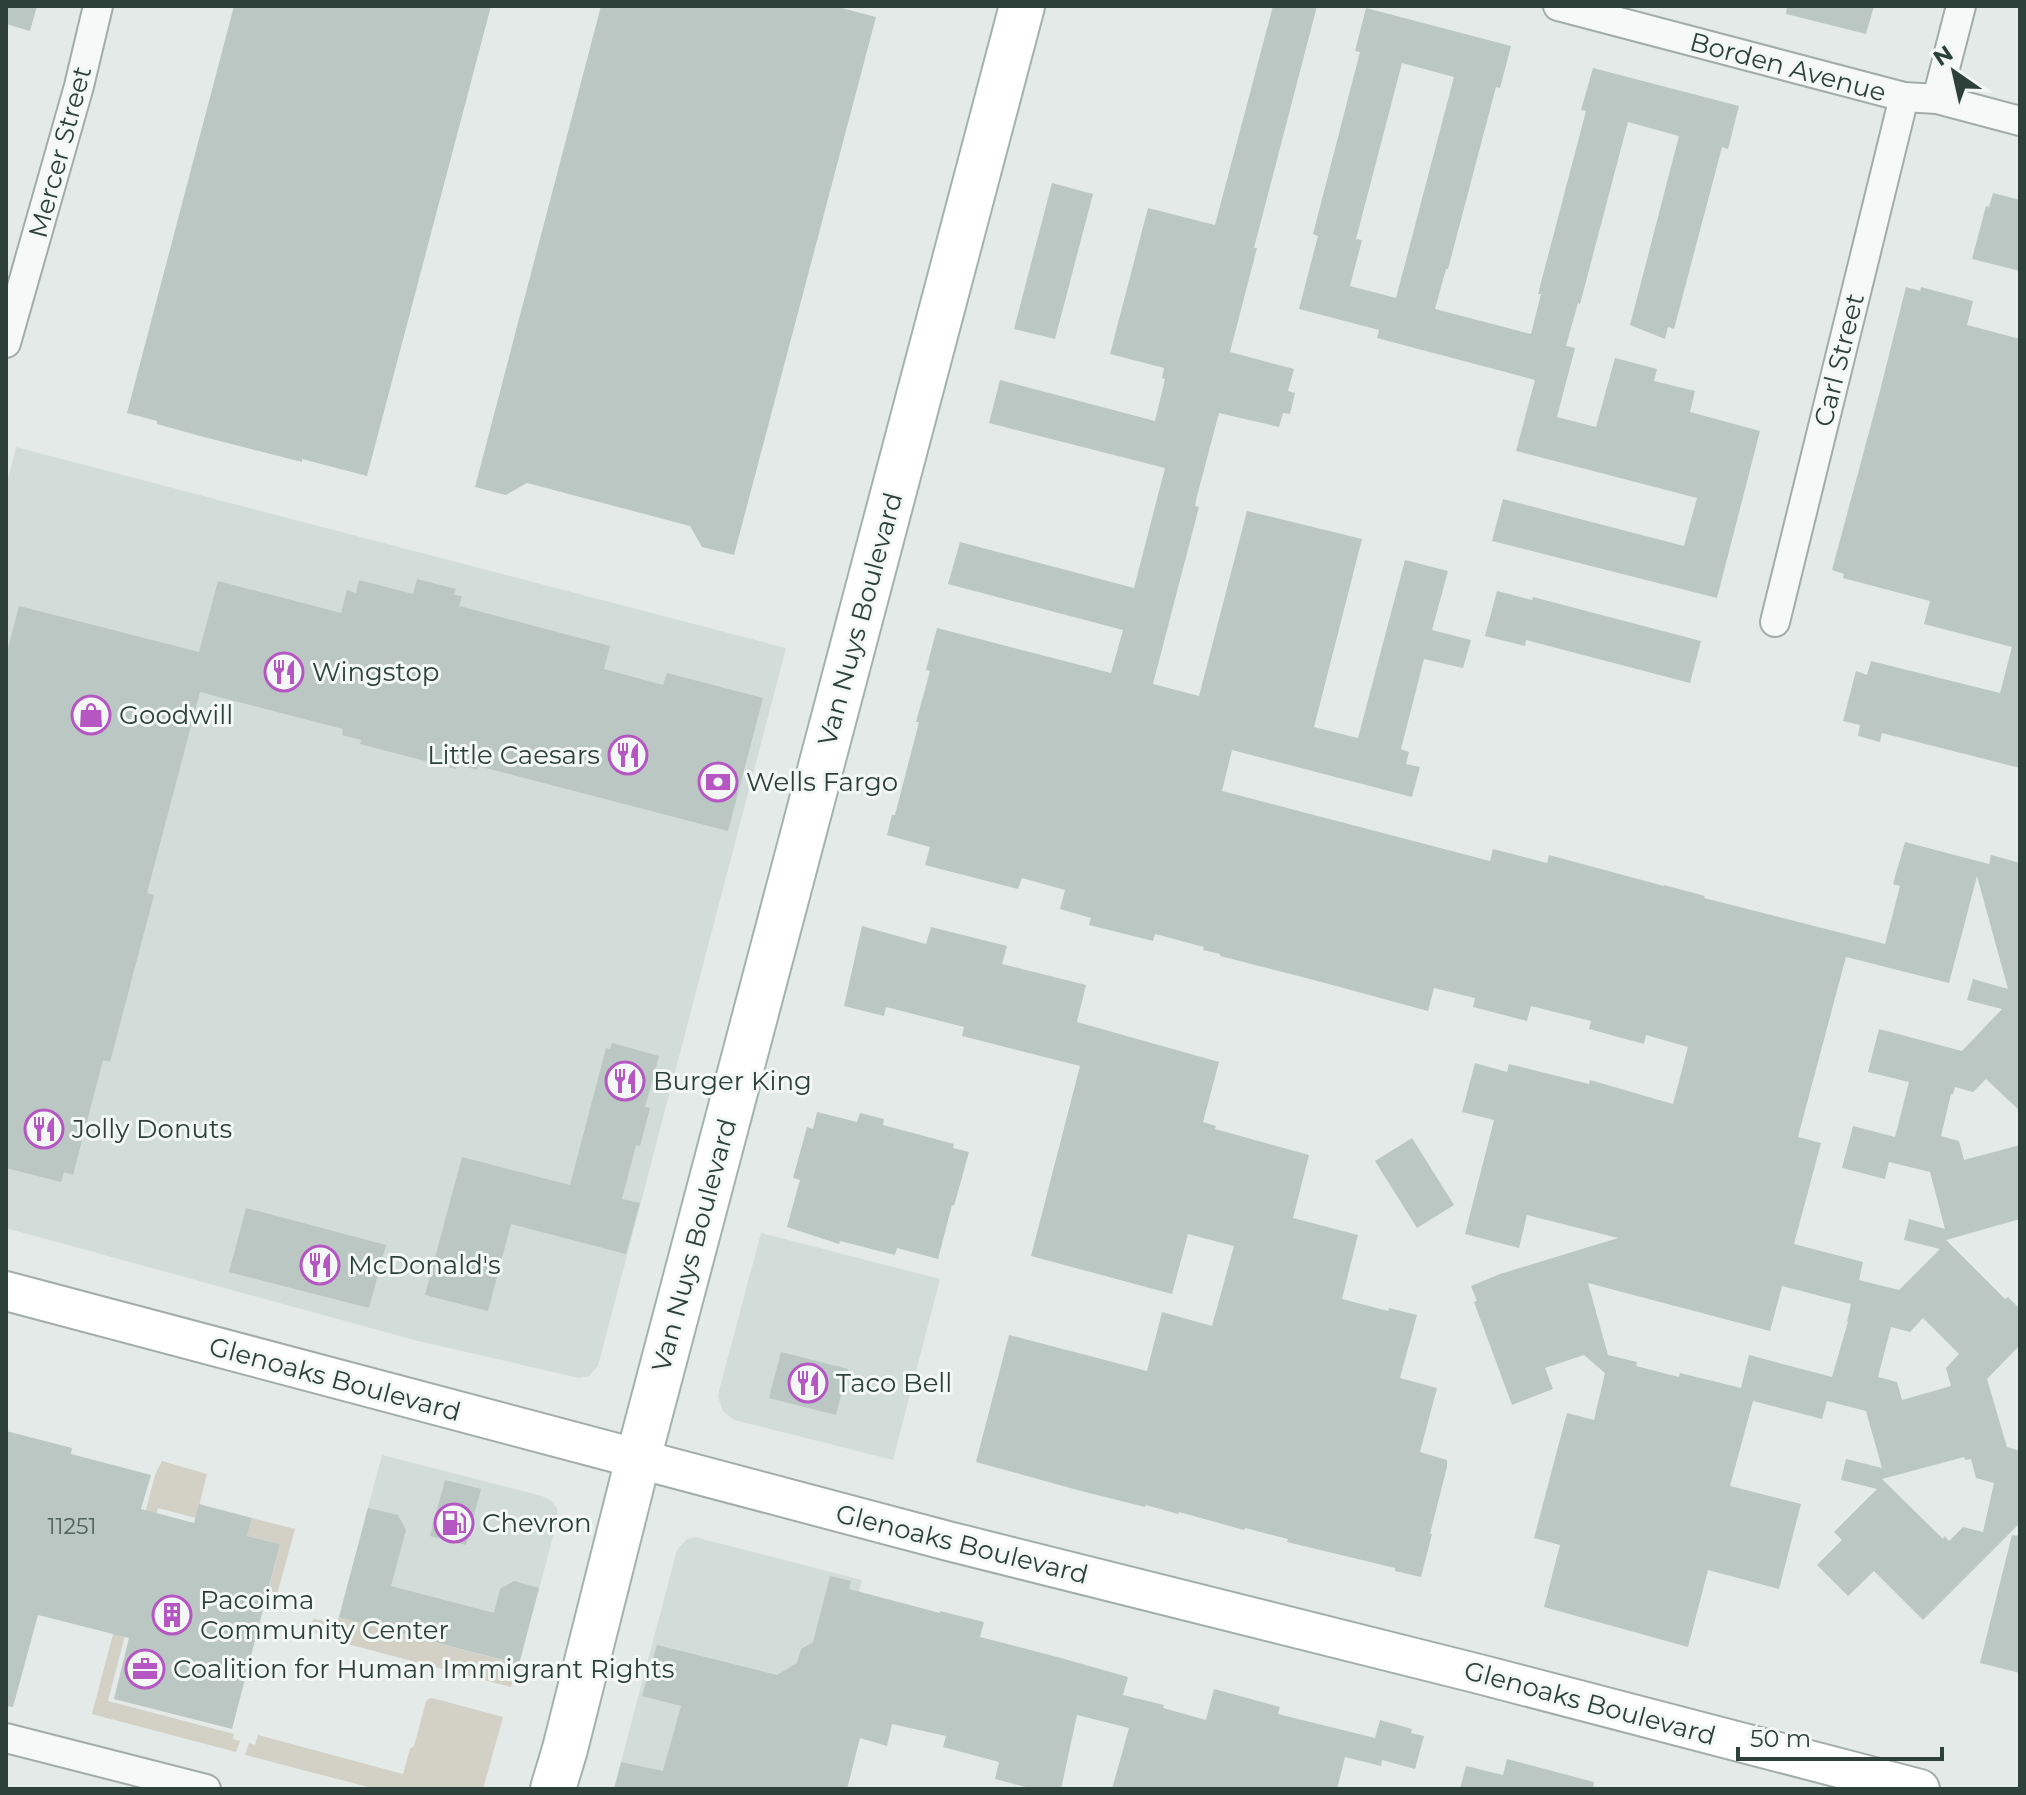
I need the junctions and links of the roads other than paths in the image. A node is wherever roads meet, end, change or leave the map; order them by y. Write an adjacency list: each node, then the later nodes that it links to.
1 (98, 6): 8 (street, Mercer Street)
2 (1022, 6): 11 (main road, Van Nuys Boulevard)
3 (1558, 6): 5 (street, Borden Avenue)
4 (1961, 6): 6 (street)
5 (1904, 97): 6 (street, Borden Avenue); 9 (street, Carl Street)
6 (1937, 99): 7 (street, Borden Avenue)
7 (2020, 121)
8 (6, 343)
9 (1775, 622)
10 (6, 1291): 11 (main road, Glenoaks Boulevard)
11 (638, 1459): 14 (main road, Van Nuys Boulevard); 15 (main road, Glenoaks Boulevard)
12 (6, 1738): 13 (street)
13 (206, 1789)
14 (553, 1789)
15 (1920, 1789)

